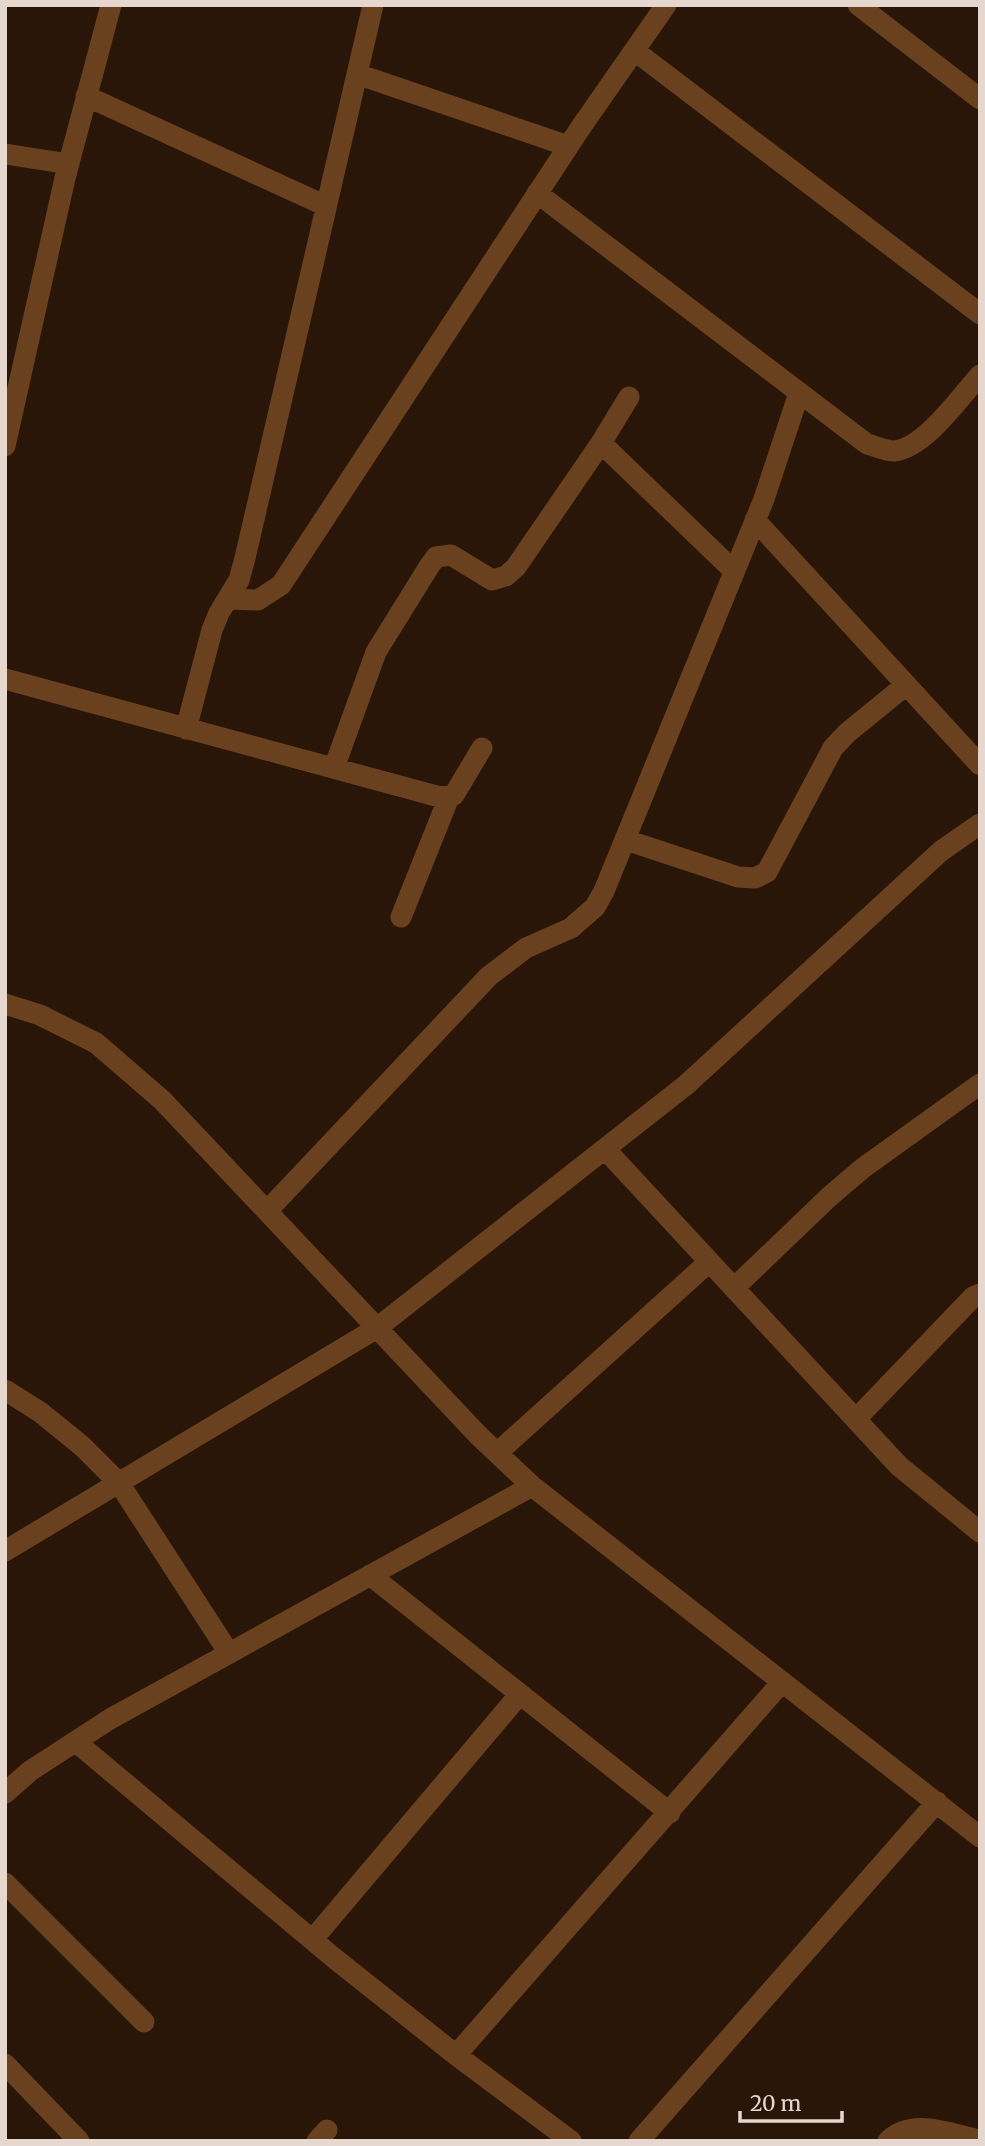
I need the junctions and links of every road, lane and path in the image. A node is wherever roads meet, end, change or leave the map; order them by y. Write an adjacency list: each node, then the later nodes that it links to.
1 (111, 5): 7 (street)
2 (373, 5): 6 (street)
3 (666, 5): 5 (street)
4 (858, 5): 8 (street)
5 (635, 51): 9 (street); 14 (street)
6 (357, 75): 9 (street); 13 (street)
7 (86, 96): 11 (street); 13 (street)
8 (980, 99)
9 (568, 146): 12 (street)
10 (5, 154): 11 (street)
11 (69, 164): 19 (street)
12 (537, 193): 16 (street); 22 (street)
13 (326, 206): 22 (street)
14 (980, 314)
15 (980, 375): 16 (street)
16 (799, 393): 20 (street)
17 (629, 397): 18 (street)
18 (601, 443): 21 (street); 28 (street)
19 (5, 446)
20 (755, 520): 21 (street); 24 (street)
21 (734, 572): 31 (street)
22 (228, 598): 25 (street)
23 (5, 679): 25 (street)
24 (906, 685): 27 (street); 31 (street)
25 (186, 729): 28 (street)
26 (482, 748): 29 (street)
27 (980, 765)
28 (334, 768): 29 (street)
29 (449, 797): 32 (street)
30 (980, 824): 35 (street)
31 (625, 840): 36 (street)
32 (401, 917)
33 (5, 1004): 36 (street)
34 (980, 1084): 38 (street)
35 (605, 1149): 37 (street); 40 (street)
36 (267, 1211): 40 (street)
37 (709, 1262): 38 (street); 43 (street)
38 (734, 1288): 42 (street)
39 (980, 1294): 42 (street)
40 (377, 1328): 43 (street); 44 (street)
41 (5, 1390): 44 (street)
42 (856, 1419): 46 (street)
43 (497, 1453): 45 (street)
44 (119, 1483): 47 (street); 49 (street)
45 (532, 1486): 48 (street); 50 (street)
46 (980, 1532)
47 (5, 1551)
48 (370, 1575): 49 (street); 51 (street)
49 (229, 1653): 52 (street)
50 (782, 1682): 54 (street); 55 (street)
51 (520, 1694): 55 (street); 58 (street)
52 (76, 1742): 53 (street); 58 (street)
53 (5, 1793)
54 (937, 1802): 56 (street); 65 (street)
55 (670, 1813): 60 (street)
56 (980, 1837)
57 (5, 1883): 59 (street)
58 (313, 1939): 60 (street)
59 (144, 2022)
60 (456, 2055): 64 (street)
61 (5, 2064): 63 (street)
62 (980, 2140): 66 (street)
63 (79, 2141)
64 (571, 2141)
65 (639, 2141)
66 (888, 2141)

